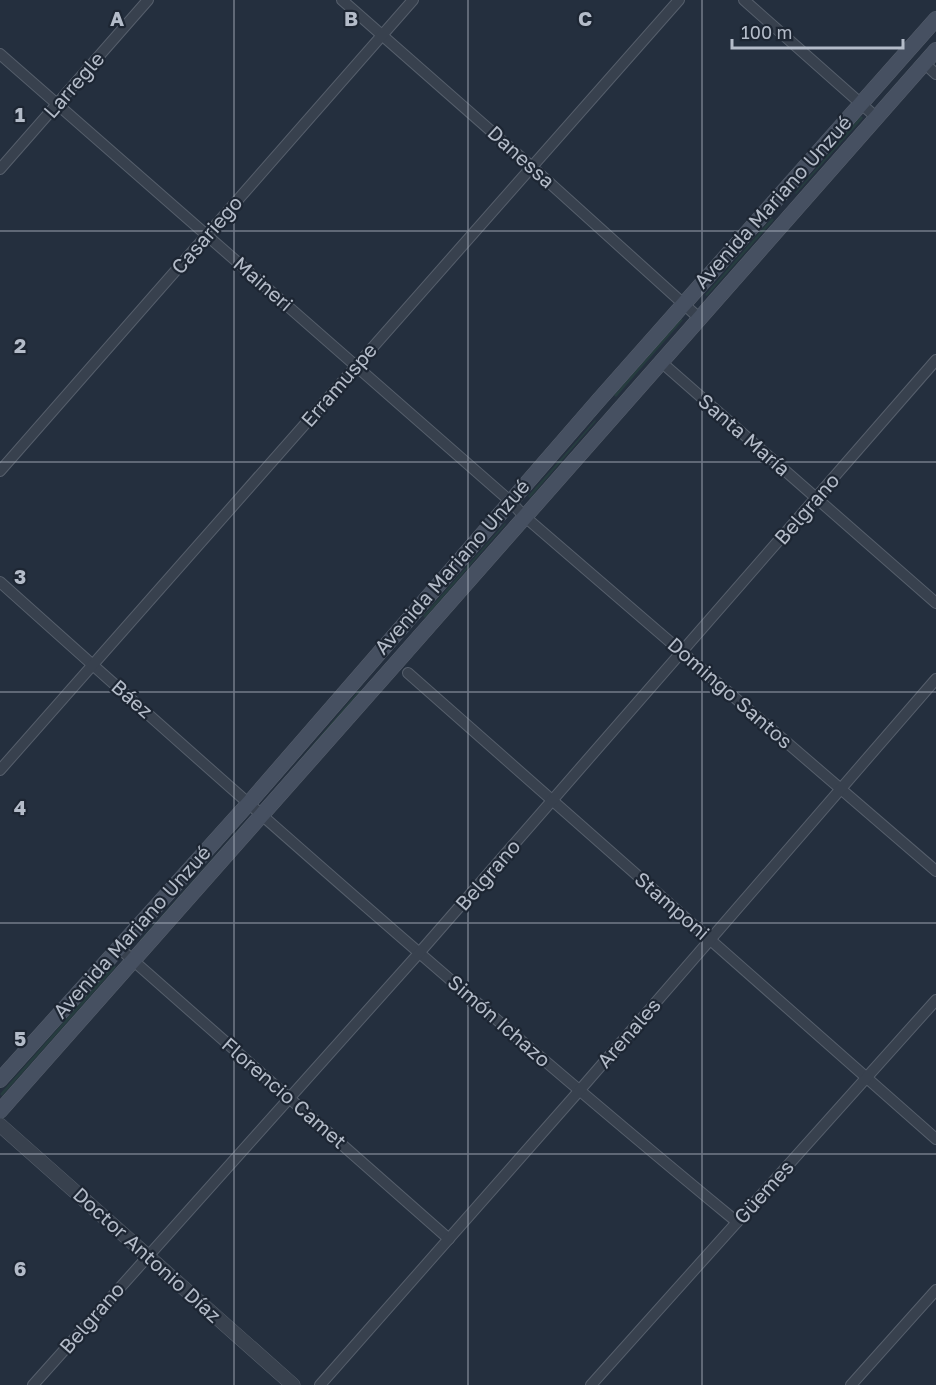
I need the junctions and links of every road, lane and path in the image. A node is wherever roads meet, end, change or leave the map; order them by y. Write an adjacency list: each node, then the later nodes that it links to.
1 (148, 0): 12 (street, Larregle)
2 (342, 0): 7 (street, Danessa)
3 (413, 0): 7 (street, Casariego)
4 (679, 0): 15 (street, Erramuspe)
5 (744, 0): 13 (street)
6 (936, 19): 13 (main road, Avenida Mariano Unzué)
7 (383, 35): 15 (street, Danessa); 17 (street, Casariego)
8 (936, 50): 10 (main road, Avenida Mariano Unzué)
9 (0, 54): 12 (street, Maineri)
10 (924, 63): 11 (street); 14 (main road, Avenida Mariano Unzué)
11 (936, 74)
12 (58, 103): 16 (street, Larregle); 17 (street, Maineri)
13 (861, 104): 14 (street); 18 (main road, Avenida Mariano Unzué)
14 (876, 117): 19 (main road, Avenida Mariano Unzué)
15 (532, 167): 18 (street, Danessa); 22 (street, Erramuspe)
16 (0, 169)
17 (207, 235): 22 (street, Maineri); 25 (street, Casariego)
18 (684, 303): 19 (street, Danessa); 23 (main road, Avenida Mariano Unzué)
19 (698, 317): 21 (main road, Avenida Mariano Unzué)
20 (936, 360): 26 (street, Belgrano)
21 (660, 361): 24 (main road, Avenida Mariano Unzué); 26 (street, Santa María)
22 (357, 365): 27 (street, Maineri); 34 (street, Erramuspe)
23 (598, 401): 24 (main road); 27 (main road, Avenida Mariano Unzué)
24 (614, 414): 28 (main road, Avenida Mariano Unzué)
25 (0, 471)
26 (816, 498): 30 (street, Santa María); 33 (street, Belgrano)
27 (510, 501): 28 (street, Maineri); 31 (main road, Avenida Mariano Unzué)
28 (524, 516): 32 (main road, Avenida Mariano Unzué); 33 (street, Domingo Santos)
29 (0, 582): 34 (street, Báez)
30 (936, 603)
31 (407, 620): 32 (main road); 36 (main road, Avenida Mariano Unzué)
32 (422, 634): 38 (main road, Avenida Mariano Unzué)
33 (682, 652): 40 (street, Domingo Santos); 41 (street, Belgrano)
34 (93, 665): 39 (street, Erramuspe); 42 (street, Báez)
35 (408, 673): 41 (street, Stamponi)
36 (359, 675): 38 (main road); 42 (main road, Avenida Mariano Unzué)
37 (936, 679): 40 (street, Arenales)
38 (374, 689): 43 (main road, Avenida Mariano Unzué)
39 (0, 770)
40 (841, 789): 44 (street, Domingo Santos); 45 (street, Arenales)
41 (552, 801): 45 (street, Stamponi); 47 (street, Belgrano)
42 (249, 803): 43 (street, Báez); 46 (main road, Avenida Mariano Unzué)
43 (264, 816): 47 (street, Simón Ichazo); 48 (main road, Avenida Mariano Unzué)
44 (936, 870)
45 (710, 940): 50 (street, Stamponi); 52 (street, Arenales)
46 (119, 948): 48 (street, Florencio Camet); 51 (main road, Avenida Mariano Unzué)
47 (420, 952): 52 (street, Simón Ichazo); 53 (street, Belgrano)
48 (134, 961): 53 (street, Florencio Camet); 54 (main road, Avenida Mariano Unzué)
49 (936, 1000): 50 (street, Güemes)
50 (866, 1078): 56 (street, Stamponi); 57 (street, Güemes)
51 (0, 1080)
52 (579, 1091): 57 (street, Simón Ichazo); 58 (street, Arenales)
53 (290, 1098): 58 (street, Florencio Camet); 59 (street, Belgrano)
54 (0, 1111)
55 (0, 1125): 59 (street, Doctor Antonio Díaz)
56 (936, 1139)
57 (738, 1222): 64 (street, Güemes)
58 (449, 1239): 63 (street, Arenales)
59 (147, 1256): 61 (street, Belgrano); 62 (street, Doctor Antonio Díaz)
60 (936, 1290): 65 (street)
61 (33, 1385)
62 (293, 1385)
63 (320, 1385)
64 (591, 1385)
65 (851, 1385)

